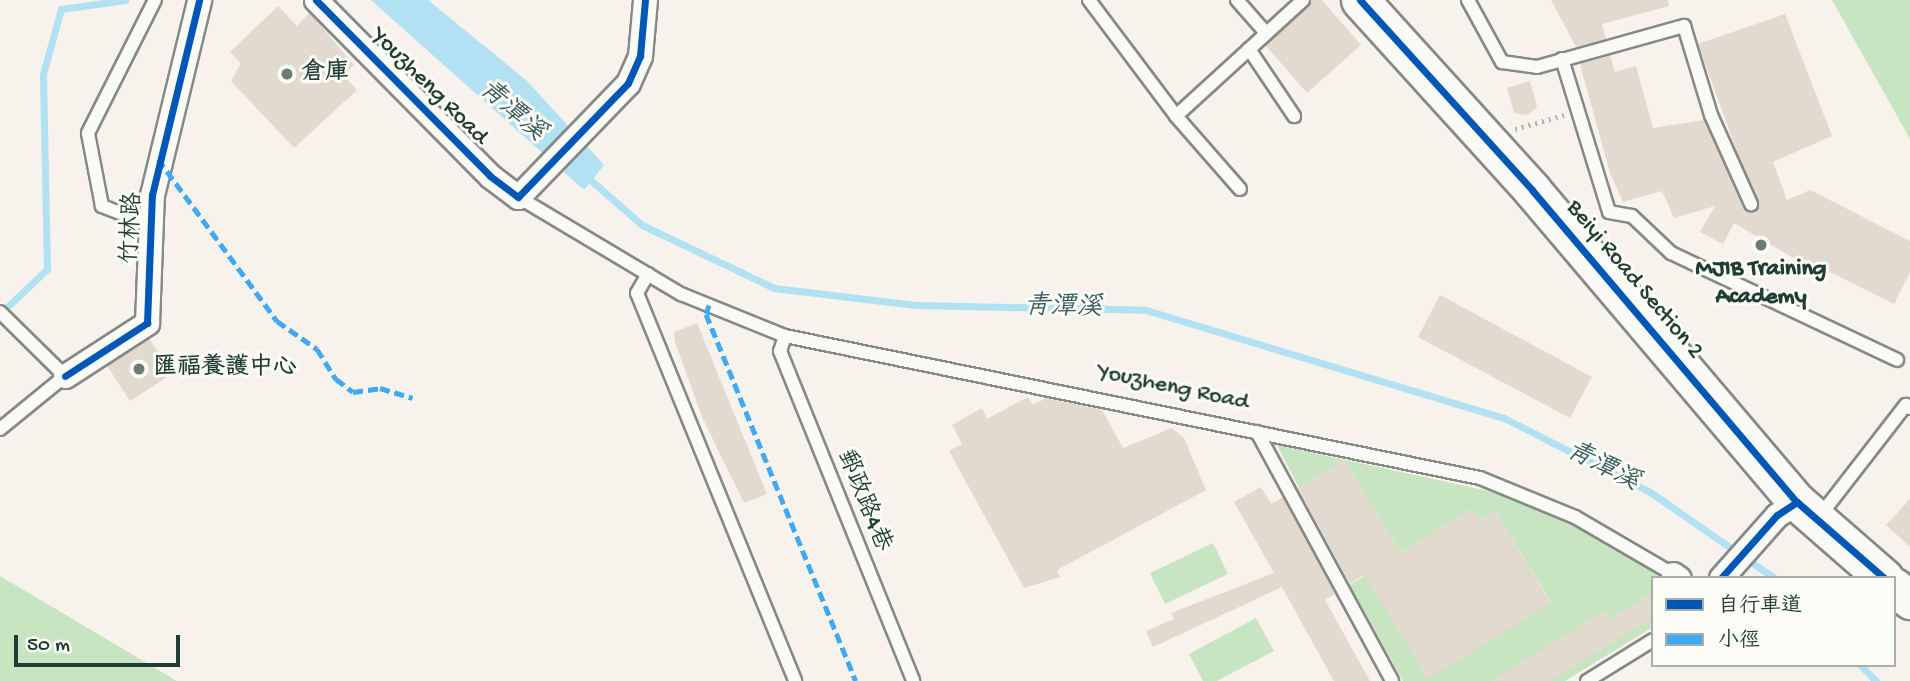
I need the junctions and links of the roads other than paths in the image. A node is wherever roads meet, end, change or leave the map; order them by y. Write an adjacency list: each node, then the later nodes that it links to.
1 (155, 0): 18 (lane)
2 (199, 0): 18 (street, 竹林路)
3 (316, 0): 16 (street, Youzheng Road)
4 (645, 0): 16 (street)
5 (1089, 0): 13 (lane)
6 (1237, 0): 10 (lane)
7 (1303, 0): 10 (lane)
8 (1468, 0): 12 (lane)
9 (1366, 2): 27 (main road, Beiyi Road Section 2)
10 (1266, 33): 11 (lane)
11 (1249, 48): 13 (lane); 14 (lane)
12 (1563, 59): 17 (lane); 22 (lane)
13 (1176, 116): 15 (lane)
14 (1294, 116)
15 (1240, 189)
16 (518, 197): 19 (lane, Youzheng Road)
17 (1751, 204)
18 (151, 225): 23 (street, 竹林路)
19 (648, 274): 21 (lane, Youzheng Road); 34 (lane)
20 (0, 312): 23 (lane)
21 (785, 336): 26 (lane, Youzheng Road); 35 (lane, 郵政路4巷)
22 (1897, 360)
23 (65, 376): 25 (lane)
24 (1910, 408): 27 (lane)
25 (0, 429)
26 (1258, 432): 28 (lane, Youzheng Road); 36 (lane)
27 (1797, 512): 29 (street); 30 (main road, Beiyi Road Section 2)
28 (1676, 576)
29 (1723, 576)
30 (1881, 576)
31 (1896, 589): 32 (main road)
32 (1910, 600)
33 (1651, 641): 37 (lane)
34 (795, 681)
35 (913, 681)
36 (1392, 681)
37 (1587, 681)

